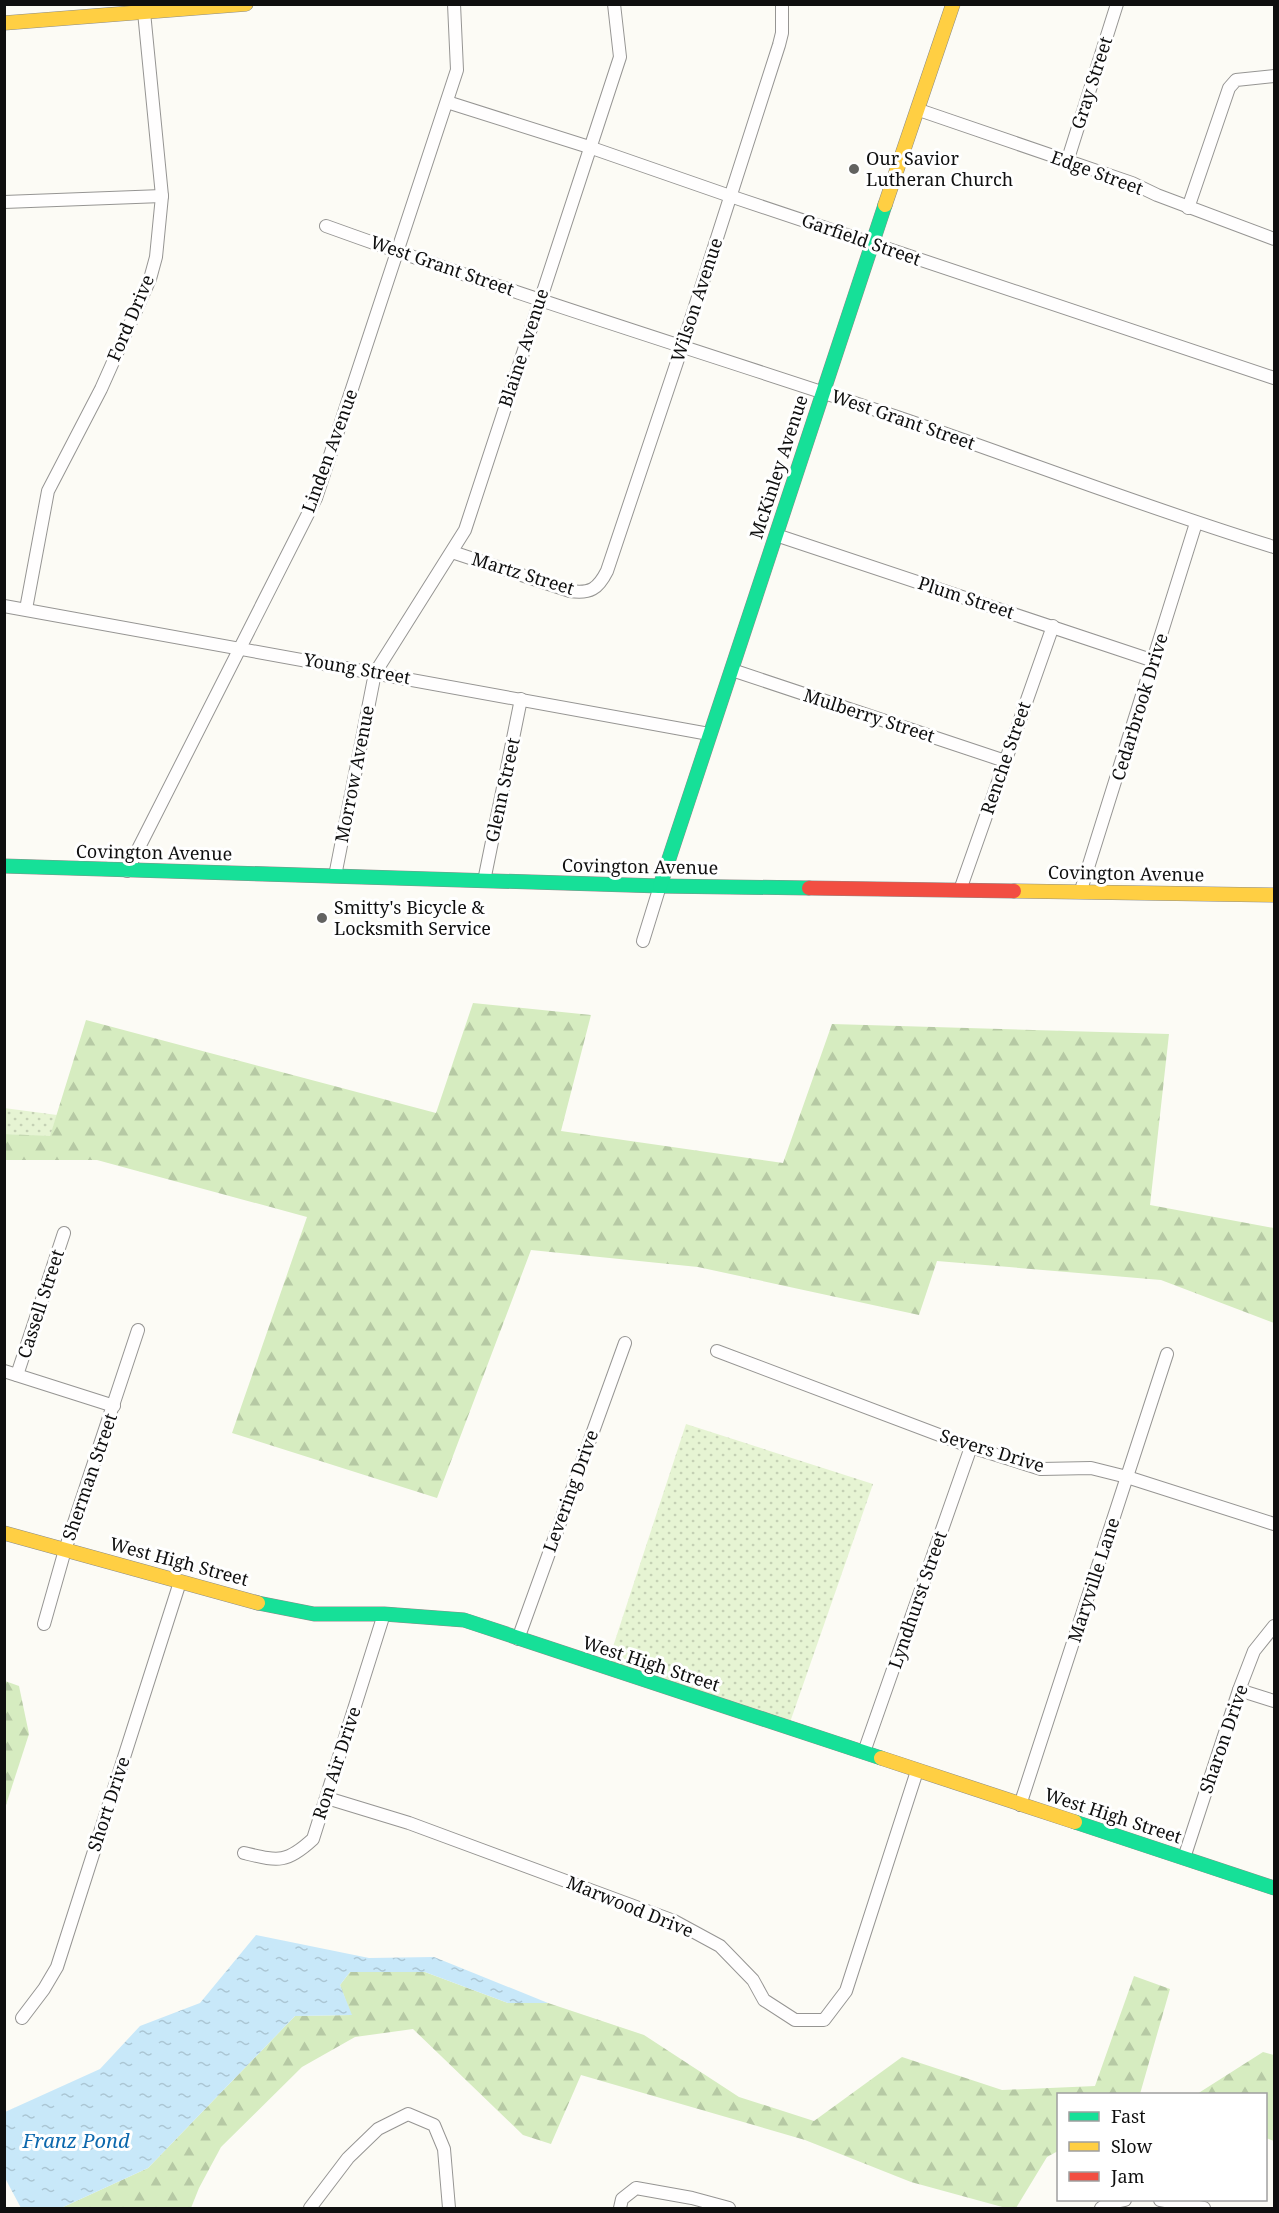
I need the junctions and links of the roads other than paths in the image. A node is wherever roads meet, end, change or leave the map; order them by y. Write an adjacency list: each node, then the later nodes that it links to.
1 (246, 4): 8 (street)
2 (454, 4): 11 (street, Linden Avenue)
3 (614, 4): 13 (street, Blaine Avenue)
4 (782, 4): 16 (street, Wilson Avenue)
5 (954, 4): 12 (street, McKinley Avenue)
6 (1117, 4): 14 (street, Gray Street)
7 (107, 10): 8 (street); 9 (street)
8 (144, 12): 15 (street, Ford Drive)
9 (4, 23)
10 (1275, 76): 18 (street)
11 (447, 102): 13 (street, Garfield Street); 22 (street, Linden Avenue)
12 (919, 110): 14 (street, Edge Street); 21 (street, McKinley Avenue)
13 (589, 147): 16 (street, Garfield Street); 23 (street, Blaine Avenue)
14 (1067, 162): 18 (street, Edge Street)
15 (162, 196): 17 (street); 33 (street, Ford Drive)
16 (730, 196): 21 (street, Garfield Street); 24 (street, Wilson Avenue)
17 (4, 202)
18 (1188, 208): 20 (street, Edge Street)
19 (326, 226): 22 (street, West Grant Street)
20 (1275, 239)
21 (872, 244): 25 (street, Garfield Street); 26 (street, McKinley Avenue)
22 (398, 252): 23 (street, West Grant Street); 35 (street, Linden Avenue)
23 (540, 299): 24 (street, West Grant Street); 30 (street, Blaine Avenue)
24 (682, 347): 26 (street, West Grant Street); 31 (street, Wilson Avenue)
25 (1275, 378)
26 (822, 393): 27 (street, West Grant Street); 28 (street, McKinley Avenue)
27 (1196, 523): 29 (street, West Grant Street); 36 (street, Cedarbrook Drive)
28 (776, 535): 34 (street, Plum Street); 37 (street, McKinley Avenue)
29 (1275, 547)
30 (452, 552): 31 (street, Martz Street); 38 (street, Blaine Avenue)
31 (594, 591)
32 (4, 606): 33 (street, Young Street)
33 (26, 609): 35 (street, Young Street)
34 (1053, 626): 36 (street, Plum Street); 41 (street, Renche Street)
35 (241, 649): 38 (street, Young Street); 43 (street, Linden Avenue)
36 (1154, 662): 48 (street, Cedarbrook Drive)
37 (732, 670): 40 (street, McKinley Avenue); 41 (street, Mulberry Street)
38 (375, 673): 39 (street, Young Street); 44 (street, Morrow Avenue)
39 (521, 699): 40 (street, Young Street); 45 (street, Glenn Street)
40 (709, 734): 46 (street, McKinley Avenue)
41 (1005, 761): 47 (street, Renche Street)
42 (4, 866): 43 (street, Covington Avenue)
43 (127, 871): 44 (street, Covington Avenue)
44 (335, 876): 45 (street, Covington Avenue)
45 (484, 881): 46 (street, Covington Avenue)
46 (660, 886): 47 (street, Covington Avenue); 50 (street, McKinley Avenue)
47 (960, 890): 48 (street, Covington Avenue)
48 (1081, 890): 49 (street, Covington Avenue)
49 (1275, 895)
50 (644, 941)
51 (64, 1233): 57 (street, Cassell Street)
52 (138, 1330): 58 (street, Sherman Street)
53 (625, 1343): 68 (street, Levering Drive)
54 (717, 1351): 59 (street, Severs Drive)
55 (1167, 1354): 60 (street, Maryville Lane)
56 (4, 1371): 57 (street)
57 (18, 1376): 58 (street)
58 (114, 1406): 63 (street, Sherman Street)
59 (971, 1447): 60 (street, Severs Drive); 71 (street, Lyndhurst Street)
60 (1127, 1477): 61 (street, Severs Drive); 74 (street, Maryville Lane)
61 (1275, 1524)
62 (4, 1533): 63 (street, West High Street)
63 (65, 1550): 64 (street, West High Street); 66 (street, Sherman Street)
64 (180, 1582): 65 (street, West High Street); 78 (street, Short Drive)
65 (384, 1614): 68 (street, West High Street); 73 (street, Ron Air Drive)
66 (44, 1624)
67 (1275, 1626): 69 (street, Sharon Drive)
68 (518, 1639): 71 (street, West High Street)
69 (1239, 1690): 70 (street); 76 (street, Sharon Drive)
70 (1275, 1701)
71 (864, 1752): 72 (street, West High Street)
72 (917, 1771): 73 (street, Marwood Drive); 74 (street, West High Street)
73 (327, 1798): 75 (street, Ron Air Drive)
74 (1020, 1805): 76 (street, West High Street)
75 (244, 1853)
76 (1184, 1858): 77 (street, West High Street)
77 (1275, 1888)
78 (22, 2018)
79 (1118, 2201): 85 (street)
80 (1170, 2201): 86 (street)
81 (310, 2208): 82 (street)
82 (449, 2208)
83 (620, 2208): 84 (street)
84 (729, 2208)
85 (1101, 2208)
86 (1204, 2208)

